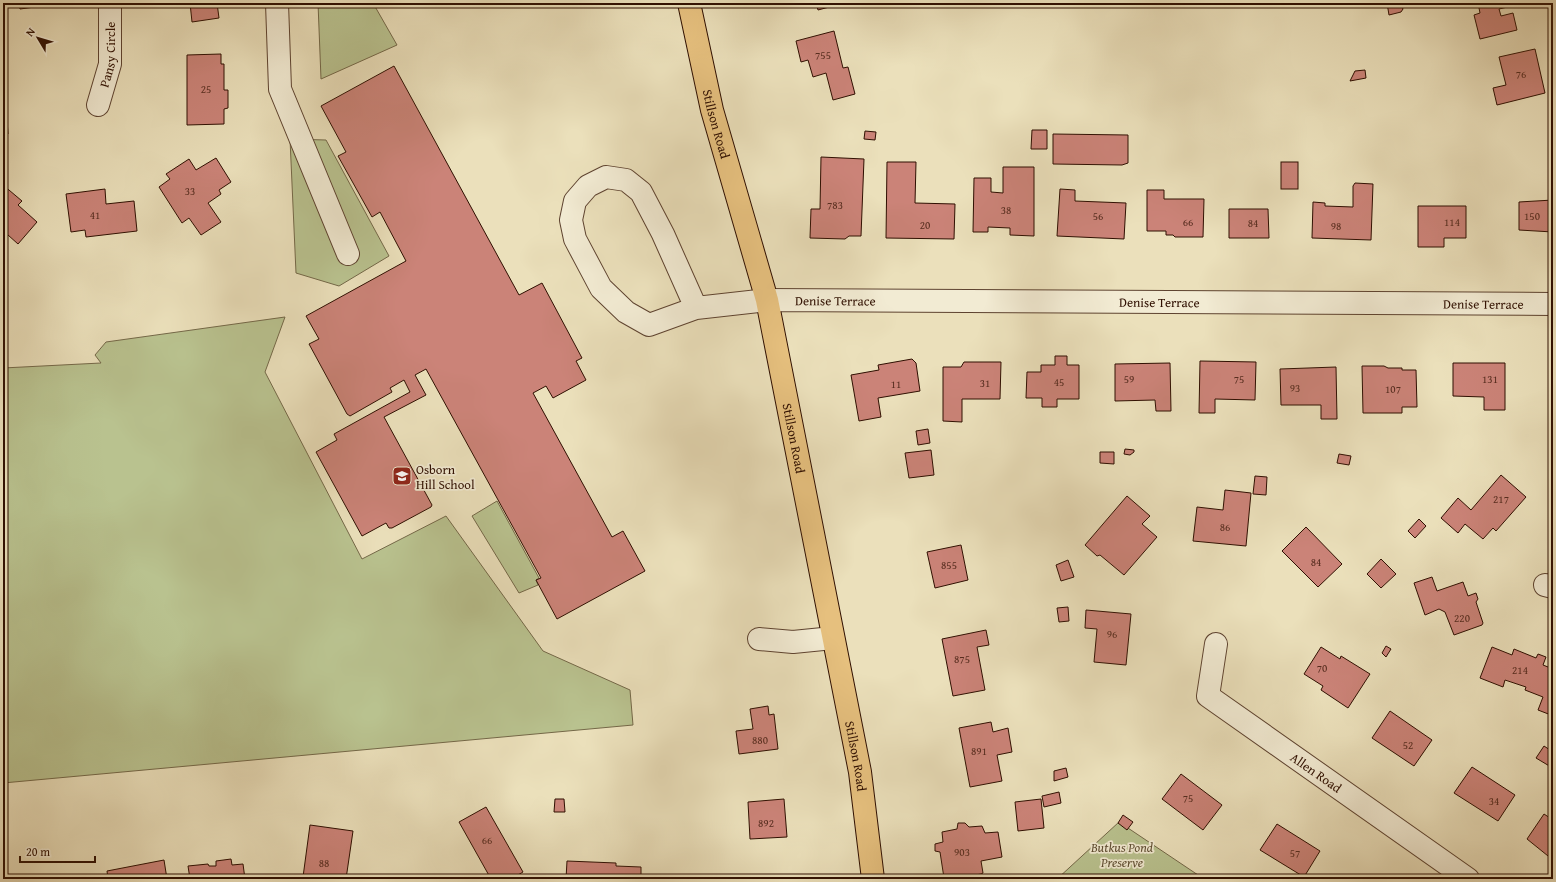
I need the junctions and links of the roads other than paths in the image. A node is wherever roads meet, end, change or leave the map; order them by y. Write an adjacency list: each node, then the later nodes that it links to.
1 (110, 3): 4 (street, Pansy Circle)
2 (277, 3): 5 (street)
3 (689, 3): 6 (main road, Stillson Road)
4 (98, 105)
5 (348, 254)
6 (767, 300): 7 (street, Denise Terrace); 8 (street, Denise Terrace); 9 (main road, Stillson Road)
7 (1553, 304)
8 (696, 308): 8 (street, Denise Terrace)
9 (833, 638): 10 (street); 12 (main road, Stillson Road)
10 (759, 639)
11 (1216, 644): 13 (street, Allen Road)
12 (873, 879)
13 (1468, 879)

